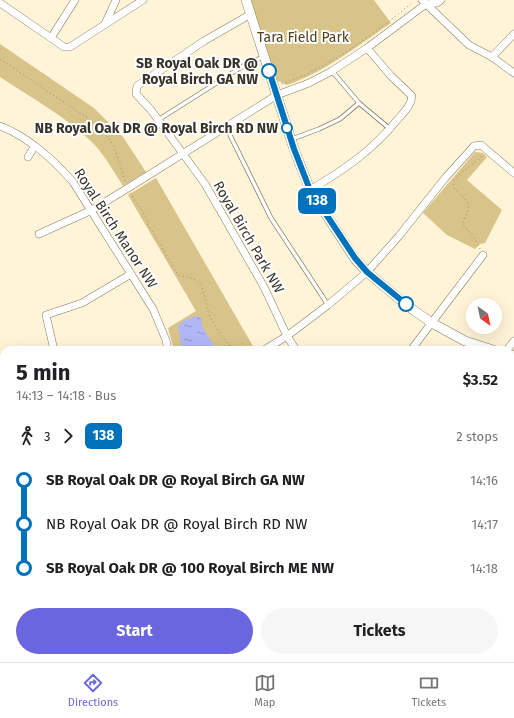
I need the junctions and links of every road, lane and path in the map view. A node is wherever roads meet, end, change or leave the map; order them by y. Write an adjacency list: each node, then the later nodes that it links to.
1 (75, 0): 12 (street)
2 (116, 0): 10 (street)
3 (143, 0): 10 (street)
4 (246, 0): 9 (street)
5 (441, 0): 6 (street)
6 (425, 1): 13 (street); 15 (street)
7 (413, 2): 19 (path)
8 (0, 3): 12 (street)
9 (251, 14): 14 (street); 22 (street, Royal Birch Park NW)
10 (105, 24): 12 (street)
11 (514, 34): 15 (street)
12 (51, 38)
13 (367, 48): 17 (street); 25 (street)
14 (265, 56): 20 (street); 22 (lane)
15 (492, 56): 18 (street)
16 (0, 60): 32 (path)
17 (332, 71): 20 (street); 21 (lane)
18 (514, 73)
19 (280, 84)
20 (277, 95): 24 (street); 26 (street)
21 (359, 103): 25 (lane); 26 (lane)
22 (158, 120): 29 (street, Royal Birch Park NW)
23 (0, 126): 27 (street, Royal Birch Manor NW)
24 (226, 127): 29 (street); 39 (lane)
25 (390, 129): 33 (street)
26 (291, 139): 33 (street)
27 (34, 146): 30 (street); 34 (street, Royal Birch Manor NW)
28 (487, 150): 31 (street); 36 (path); 37 (street)
29 (182, 155): 32 (street); 41 (street, Royal Birch Park NW)
30 (28, 157)
31 (514, 173)
32 (128, 188): 34 (street); 44 (path)
33 (310, 190): 37 (street)
34 (92, 210): 35 (street); 38 (street, Royal Birch Manor NW)
35 (39, 234)
36 (483, 255): 40 (street)
37 (367, 272): 39 (street); 40 (street)
38 (131, 274): 42 (street); 43 (street, Royal Birch Manor NW)
39 (328, 305): 41 (street)
40 (432, 323): 47 (street); 48 (street)
41 (287, 336): 45 (street); 46 (street, Royal Birch Park NW)
42 (53, 346)
43 (167, 346)
44 (230, 346)
45 (271, 346)
46 (293, 346)
47 (414, 346)
48 (481, 346)

